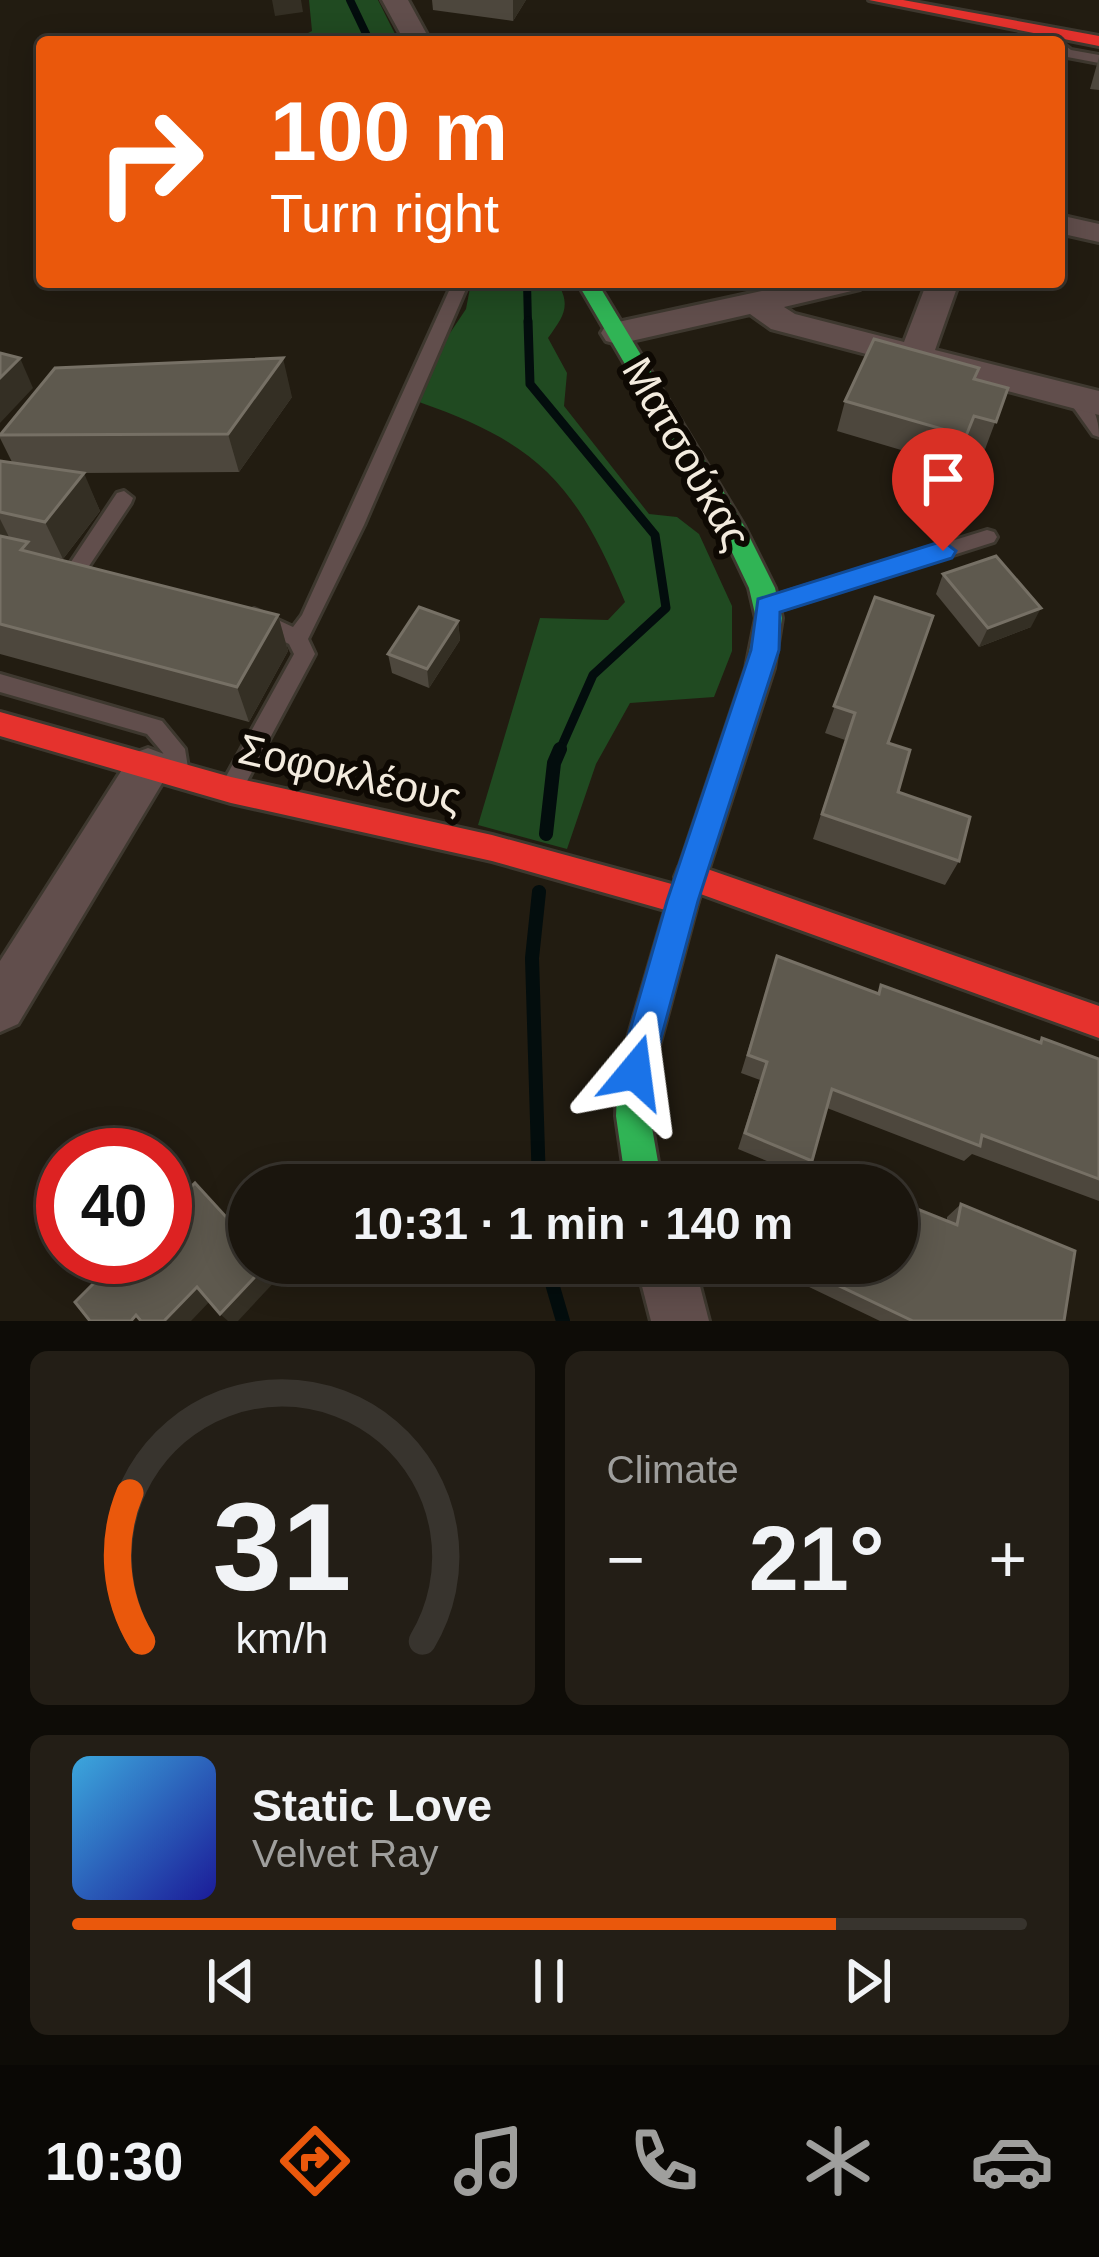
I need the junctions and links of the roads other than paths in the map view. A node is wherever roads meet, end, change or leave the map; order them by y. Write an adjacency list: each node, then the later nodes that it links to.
1 (395, 0): 4 (street)
2 (877, 0): 3 (street)
3 (966, 8): 5 (street)
4 (415, 36)
5 (1045, 36)
6 (1065, 40): 7 (street)
7 (1099, 41)
8 (1065, 51): 9 (lane)
9 (1099, 59)
10 (1065, 225): 11 (street)
11 (1099, 233)
12 (458, 288): 26 (lane)
13 (591, 288): 17 (street, Ματσούκας)
14 (824, 288): 16 (street)
15 (941, 288): 18 (street)
16 (758, 304): 17 (street); 18 (street)
17 (618, 333): 24 (street, Ματσούκας)
18 (916, 356): 19 (street)
19 (1087, 400): 20 (lane)
20 (1099, 431)
21 (124, 498): 23 (lane)
22 (987, 537): 24 (lane)
23 (75, 573)
24 (767, 606): 31 (street)
25 (228, 610): 26 (lane)
26 (297, 638): 30 (lane)
27 (0, 683): 29 (lane)
28 (0, 724): 29 (street, Σοφοκλέους)
29 (163, 771): 30 (street, Σοφοκλέους); 32 (street)
30 (231, 790): 31 (street, Σοφοκλέους)
31 (687, 889): 33 (street, Σοφοκλέους); 34 (street)
32 (0, 1006)
33 (1099, 1022)
34 (640, 1164)
35 (670, 1284): 36 (street)
36 (680, 1321)

